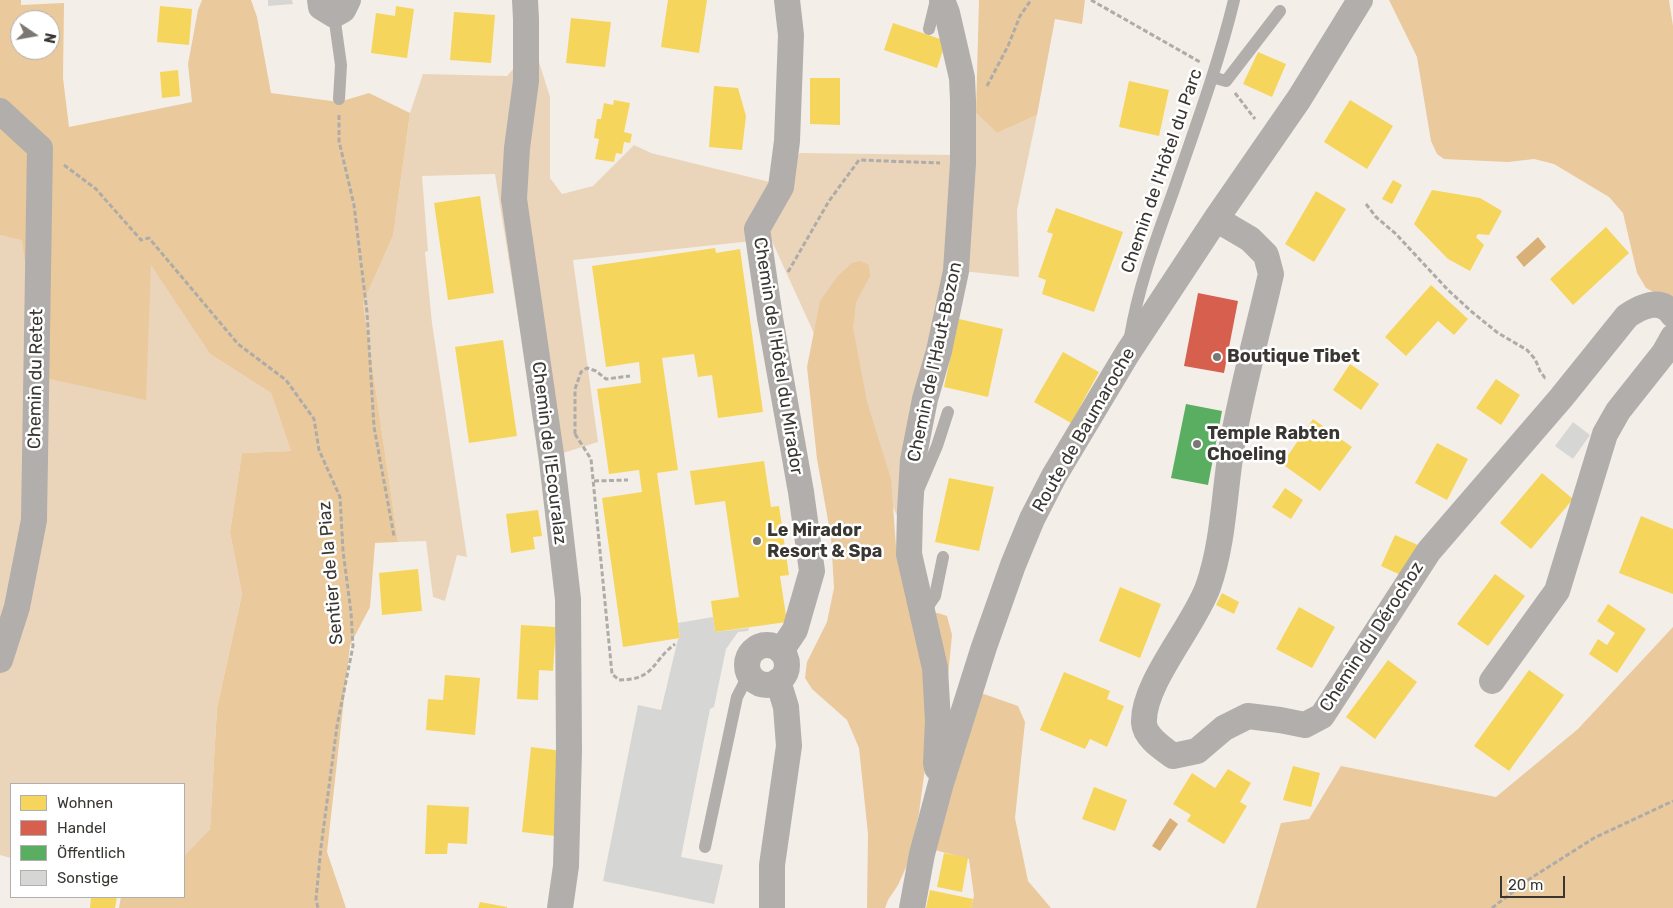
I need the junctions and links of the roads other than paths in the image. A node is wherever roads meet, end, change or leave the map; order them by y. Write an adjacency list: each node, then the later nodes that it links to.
1 (525, 0): 28 (street, Chemin de l'Ecouralaz)
2 (787, 0): 21 (street, Chemin de l'Hôtel du Mirador)
3 (936, 0): 9 (lane)
4 (942, 0): 18 (street, Chemin de l'Haut-Bozon)
5 (1234, 0): 10 (lane, Chemin de l'Hôtel du Parc)
6 (1360, 0): 13 (street, Route de Baumaroche)
7 (334, 5): 11 (lane)
8 (1280, 11): 10 (lane)
9 (929, 29)
10 (1212, 77): 16 (lane, Chemin de l'Hôtel du Parc)
11 (339, 99)
12 (0, 111): 22 (street, Chemin du Retet)
13 (1216, 218): 14 (street, Chemin du Dérochoz); 16 (street, Route de Baumaroche)
14 (1673, 315)
15 (1673, 337): 25 (street)
16 (1127, 354): 26 (street, Route de Baumaroche)
17 (948, 412): 18 (lane)
18 (910, 506): 20 (street, Chemin de l'Haut-Bozon)
19 (943, 558): 20 (lane)
20 (922, 614): 26 (street, Chemin de l'Haut-Bozon)
21 (781, 651): 23 (street); 24 (street)
22 (0, 660)
23 (749, 674): 24 (street); 27 (lane)
24 (778, 681): 29 (street)
25 (1492, 681)
26 (941, 783): 30 (street, Route de Baumaroche)
27 (705, 847)
28 (560, 908)
29 (772, 908)
30 (912, 908)

